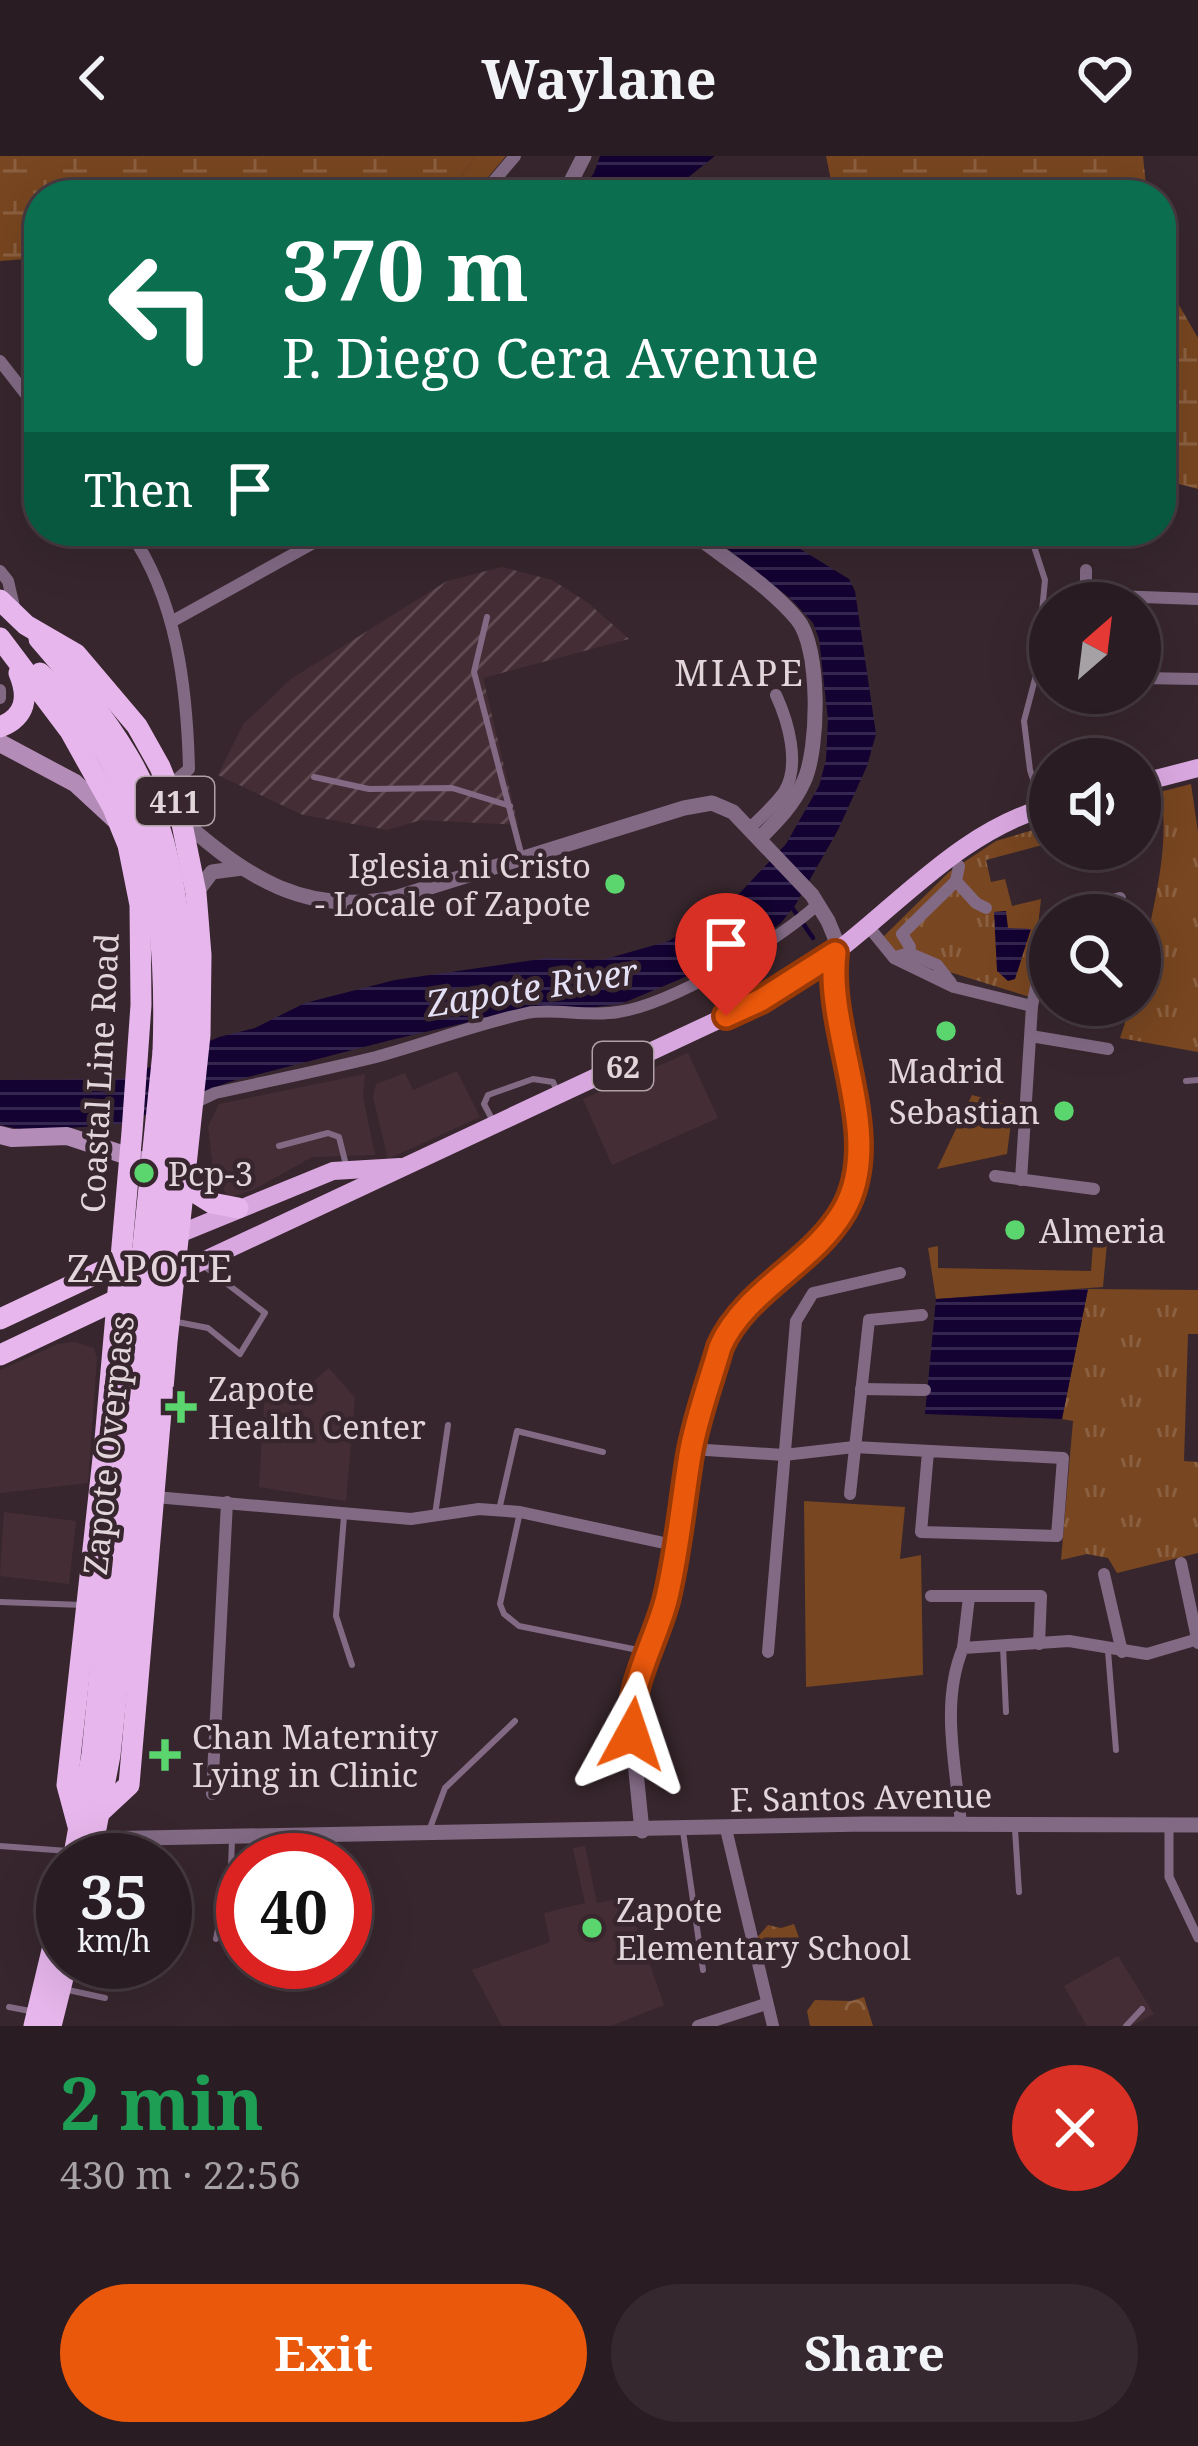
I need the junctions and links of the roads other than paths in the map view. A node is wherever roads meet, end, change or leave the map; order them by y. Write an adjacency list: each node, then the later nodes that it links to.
1 (515, 156): 2 (street)
2 (495, 180)
3 (0, 361): 4 (street)
4 (24, 392)
5 (137, 546): 16 (street)
6 (308, 546): 16 (street)
7 (709, 546): 33 (street)
8 (1034, 546): 24 (lane)
9 (1086, 570): 11 (street)
10 (0, 571): 14 (street)
11 (1086, 582)
12 (1161, 599): 13 (street)
13 (1198, 599)
14 (14, 612): 21 (highway, Zapote Overpass / 411); 28 (highway, 411)
15 (487, 617): 29 (lane)
16 (171, 622): 28 (street)
17 (4, 641): 21 (highway, Zapote Overpass / 411); 22 (highway); 32 (highway, Coastal Line Road / 411)
18 (1161, 678): 19 (street)
19 (1198, 679)
20 (776, 695): 33 (street)
21 (85, 708): 111 (highway, Zapote Overpass / 411, bridge)
22 (0, 728)
23 (0, 742): 32 (main road)
24 (1029, 762)
25 (1198, 769): 27 (main road)
26 (314, 777): 29 (lane)
27 (1161, 778)
28 (169, 786): 31 (highway, 411)
29 (510, 806): 34 (lane)
30 (1029, 814): 39 (main road, 62)
31 (181, 819): 35 (street); 36 (highway, 411)
32 (122, 827): 56 (highway, Coastal Line Road / 411)
33 (754, 834): 34 (street); 37 (street)
34 (522, 859): 35 (street)
35 (242, 868): 36 (street)
36 (196, 893): 52 (highway, 411)
37 (813, 903): 41 (street); 52 (street)
38 (986, 908): 40 (street)
39 (874, 929): 40 (street); 41 (main road, 62); 43 (street)
40 (902, 934): 42 (street)
41 (835, 953): 51 (main road, 62); 82 (street)
42 (909, 953): 43 (street); 44 (street)
43 (894, 958): 44 (street)
44 (954, 987): 45 (street)
45 (1029, 1005)
46 (1031, 1026): 47 (street)
47 (1031, 1036): 48 (street); 60 (street)
48 (1108, 1049)
49 (1198, 1080): 50 (lane)
50 (1186, 1081)
51 (559, 1095): 53 (main road, 62); 53 (lane)
52 (194, 1100): 61 (highway, 411)
53 (495, 1124): 58 (main road, 62)
54 (0, 1135): 56 (main road)
55 (279, 1146): 57 (lane)
56 (129, 1159): 61 (main road); 63 (highway, Coastal Line Road / 411)
57 (346, 1167): 58 (main road, 62); 64 (main road, 62)
58 (405, 1167): 67 (main road, 62)
59 (995, 1176): 60 (street)
60 (1021, 1180): 62 (street)
61 (185, 1185): 63 (highway); 64 (highway); 65 (highway, 411)
62 (1094, 1190)
63 (126, 1191): 66 (highway, Coastal Line Road / 411)
64 (238, 1208): 65 (main road, 62)
65 (179, 1234): 66 (highway, 62); 69 (highway, 411)
66 (119, 1263): 70 (highway, 411); 72 (highway, 62)
67 (201, 1264): 69 (main road, 62); 75 (lane)
68 (900, 1273): 85 (street)
69 (176, 1274): 70 (highway, 62); 75 (highway, 411)
70 (116, 1300): 73 (highway, 62); 74 (highway, 411)
71 (922, 1316): 78 (street)
72 (0, 1319)
73 (60, 1326): 76 (highway, 62); 77 (highway)
74 (114, 1332): 75 (highway); 77 (highway, 411)
75 (169, 1332): 87 (highway, 411)
76 (0, 1355)
77 (112, 1360): 99 (highway, 411)
78 (861, 1390): 79 (street); 81 (street)
79 (925, 1390)
80 (448, 1425): 92 (lane)
81 (854, 1447): 84 (street); 85 (street); 86 (street)
82 (691, 1449): 85 (street); 93 (street)
83 (603, 1452): 89 (lane)
84 (928, 1453): 84 (street)
85 (784, 1455): 106 (street)
86 (850, 1494)
87 (155, 1497): 88 (street); 113 (highway, 411)
88 (226, 1502): 90 (street); 112 (street)
89 (499, 1510): 91 (street); 92 (street)
90 (344, 1512): 92 (street); 107 (lane)
91 (520, 1512): 93 (street); 105 (lane)
92 (436, 1515)
93 (678, 1546): 105 (street)
94 (1180, 1563): 100 (street)
95 (1104, 1574): 104 (street)
96 (932, 1596): 97 (street)
97 (969, 1597): 101 (street); 103 (street)
98 (0, 1602): 99 (lane)
99 (86, 1605): 121 (highway, 411)
100 (1198, 1641): 104 (street)
101 (1039, 1643): 102 (street); 104 (street)
102 (1003, 1646): 103 (street); 108 (lane)
103 (963, 1648): 114 (street)
104 (1114, 1650): 110 (lane)
105 (647, 1652): 119 (street)
106 (768, 1652)
107 (352, 1665)
108 (1006, 1712)
109 (515, 1721): 124 (lane)
110 (1116, 1750)
111 (101, 1755): 113 (highway, Zapote Overpass / 411); 122 (highway, 411)
112 (212, 1794)
113 (100, 1811): 123 (highway, 411)
114 (961, 1824): 115 (street, F. Santos Avenue); 118 (street, F. Santos Avenue)
115 (1015, 1825): 117 (street, F. Santos Avenue); 128 (lane)
116 (1198, 1825): 117 (street, F. Santos Avenue)
117 (1168, 1826): 129 (street)
118 (726, 1829): 120 (street, F. Santos Avenue); 135 (street)
119 (642, 1831): 120 (street, F. Santos Avenue); 124 (street, F. Santos Avenue)
120 (682, 1831): 130 (lane)
121 (79, 1833)
122 (85, 1833)
123 (89, 1833)
124 (428, 1833): 125 (street, F. Santos Avenue)
125 (372, 1835)
126 (0, 1846): 127 (lane)
127 (36, 1846)
128 (1019, 1892)
129 (1198, 1938)
130 (703, 1970)
131 (47, 1989): 138 (highway)
132 (60, 1989): 138 (highway)
133 (65, 1989): 134 (lane)
134 (105, 1998)
135 (766, 2004): 139 (street); 140 (street)
136 (9, 2007): 138 (lane)
137 (1142, 2009): 141 (lane)
138 (41, 2021)
139 (699, 2026)
140 (773, 2026)
141 (1126, 2026)

